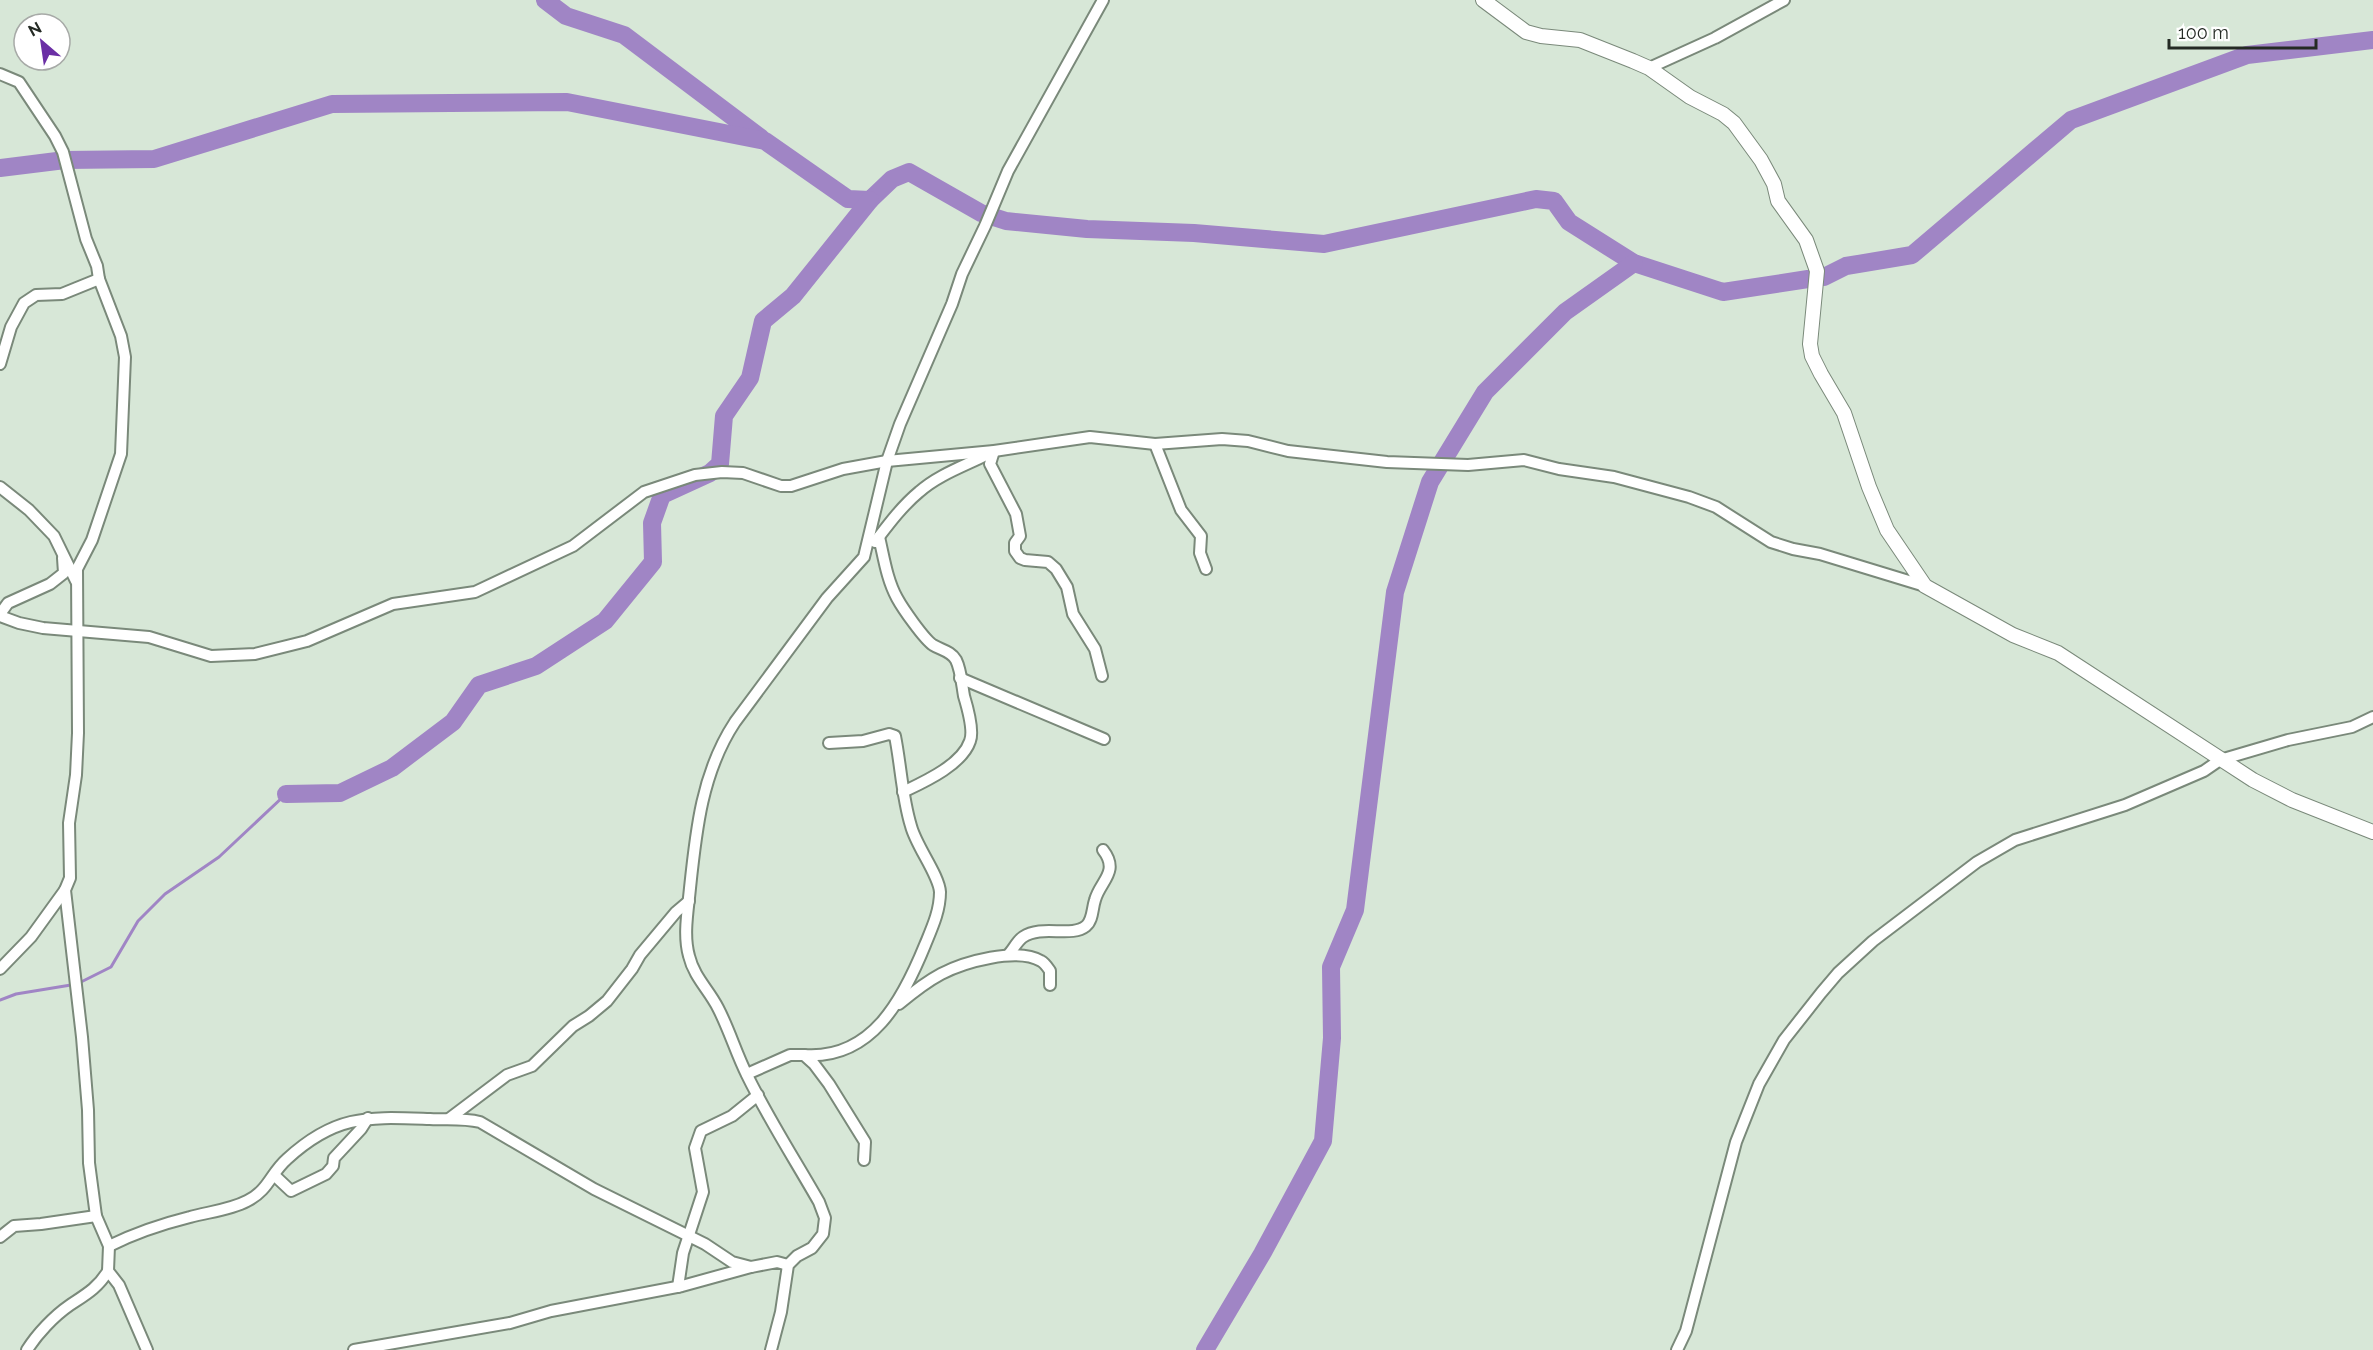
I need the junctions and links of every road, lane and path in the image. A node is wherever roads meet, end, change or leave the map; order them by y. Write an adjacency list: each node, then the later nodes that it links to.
1 (1103, 0): 10 (street)
2 (1483, 0): 4 (street)
3 (1784, 0): 4 (street)
4 (1649, 68): 17 (street)
5 (0, 74): 6 (street)
6 (99, 279): 7 (street); 16 (street)
7 (0, 364)
8 (1155, 444): 9 (street); 15 (street); 17 (street)
9 (994, 452): 10 (street); 12 (street); 20 (street)
10 (887, 462): 14 (street); 19 (street)
11 (0, 487): 13 (street)
12 (879, 537): 14 (street); 21 (street)
13 (63, 554): 16 (street); 18 (street)
14 (864, 557): 30 (street)
15 (1206, 569)
16 (76, 581): 19 (street)
17 (1925, 586): 25 (street)
18 (0, 615): 19 (street)
19 (78, 631): 29 (street)
20 (1102, 676)
21 (960, 678): 23 (street); 26 (street)
22 (2373, 717): 25 (street)
23 (1104, 739)
24 (829, 742): 26 (street)
25 (2220, 760): 27 (street); 54 (street)
26 (903, 792): 34 (street)
27 (2373, 832)
28 (1103, 850): 31 (street)
29 (65, 890): 32 (street); 42 (street)
30 (689, 901): 36 (street); 39 (street)
31 (1008, 955): 33 (street); 34 (street)
32 (0, 969)
33 (1050, 985)
34 (894, 1008): 35 (street)
35 (804, 1055): 36 (street); 40 (street)
36 (747, 1074): 37 (street)
37 (758, 1095): 43 (street); 46 (street)
38 (368, 1118): 39 (street); 41 (street); 41 (street)
39 (450, 1118): 43 (street)
40 (864, 1160)
41 (274, 1175): 45 (street)
42 (96, 1216): 44 (street); 45 (street)
43 (688, 1235): 47 (street); 49 (street)
44 (0, 1237)
45 (109, 1246): 48 (street)
46 (788, 1265): 47 (street); 53 (street)
47 (751, 1267): 49 (street)
48 (108, 1271): 50 (street); 51 (street)
49 (678, 1287): 52 (street)
50 (27, 1350)
51 (147, 1350)
52 (354, 1350)
53 (771, 1350)
54 (1677, 1350)

